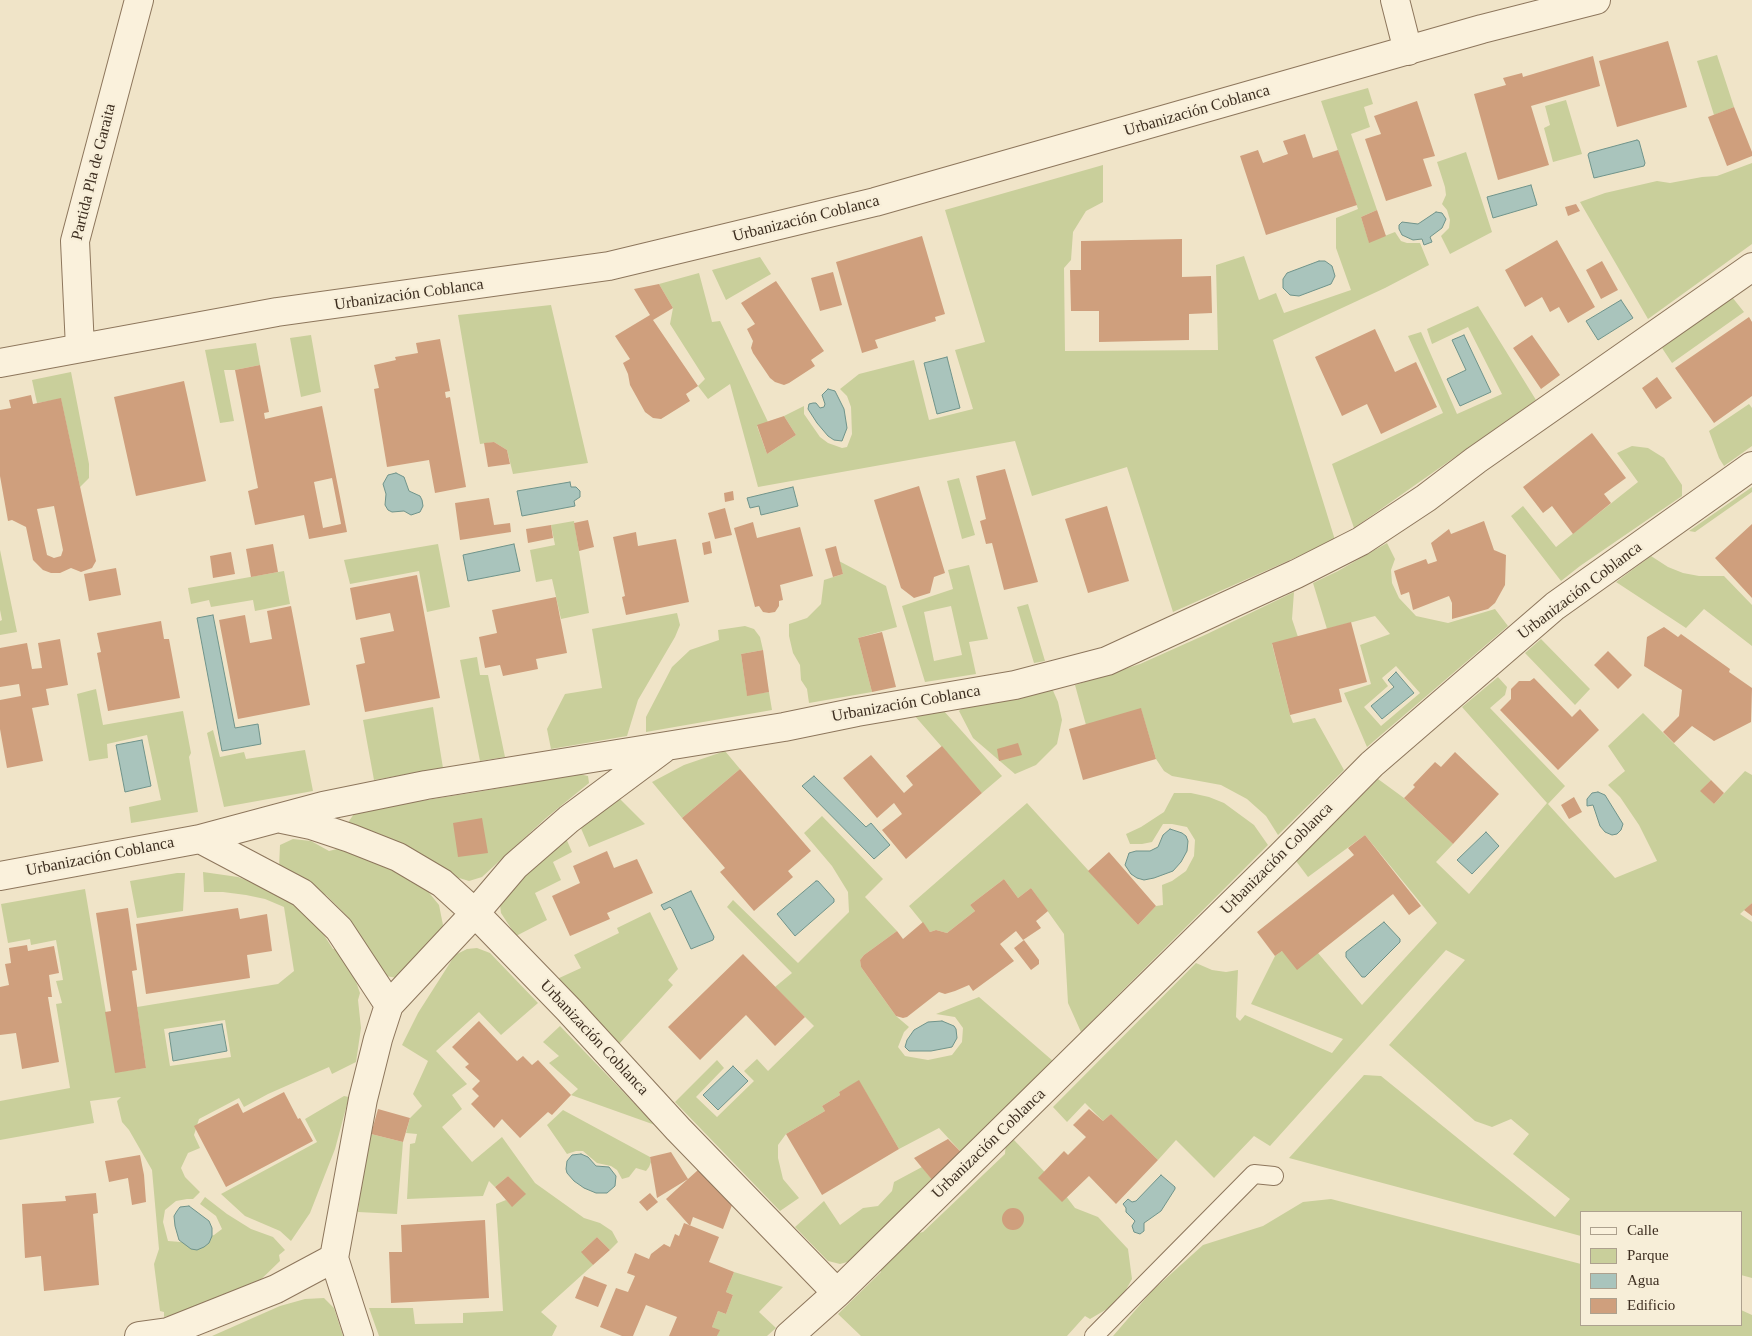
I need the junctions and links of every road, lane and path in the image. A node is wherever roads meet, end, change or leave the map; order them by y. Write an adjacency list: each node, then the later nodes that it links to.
1 (139, 0): 6 (street, Partida Pla de Garaita)
2 (1395, 0): 4 (street)
3 (1596, 0): 4 (street, Urbanización Coblanca)
4 (1408, 51): 6 (street, Urbanización Coblanca)
5 (1752, 267): 9 (street, Urbanización Coblanca)
6 (80, 348): 7 (street, Urbanización Coblanca)
7 (0, 363)
8 (1752, 466): 17 (street, Urbanización Coblanca)
9 (665, 747): 10 (street, Urbanización Coblanca); 13 (street, Urbanización Coblanca)
10 (278, 818): 11 (street, Urbanización Coblanca); 13 (street, Urbanización Coblanca)
11 (200, 839): 12 (street, Urbanización Coblanca); 14 (street)
12 (0, 876)
13 (475, 913): 14 (street, Urbanización Coblanca); 17 (street, Urbanización Coblanca)
14 (389, 1005): 16 (street, Urbanización Coblanca)
15 (1274, 1176): 21 (lane)
16 (334, 1258): 18 (street); 19 (street, Urbanización Coblanca)
17 (837, 1293): 20 (street, Urbanización Coblanca)
18 (140, 1336)
19 (359, 1336)
20 (789, 1336)
21 (1094, 1336)

